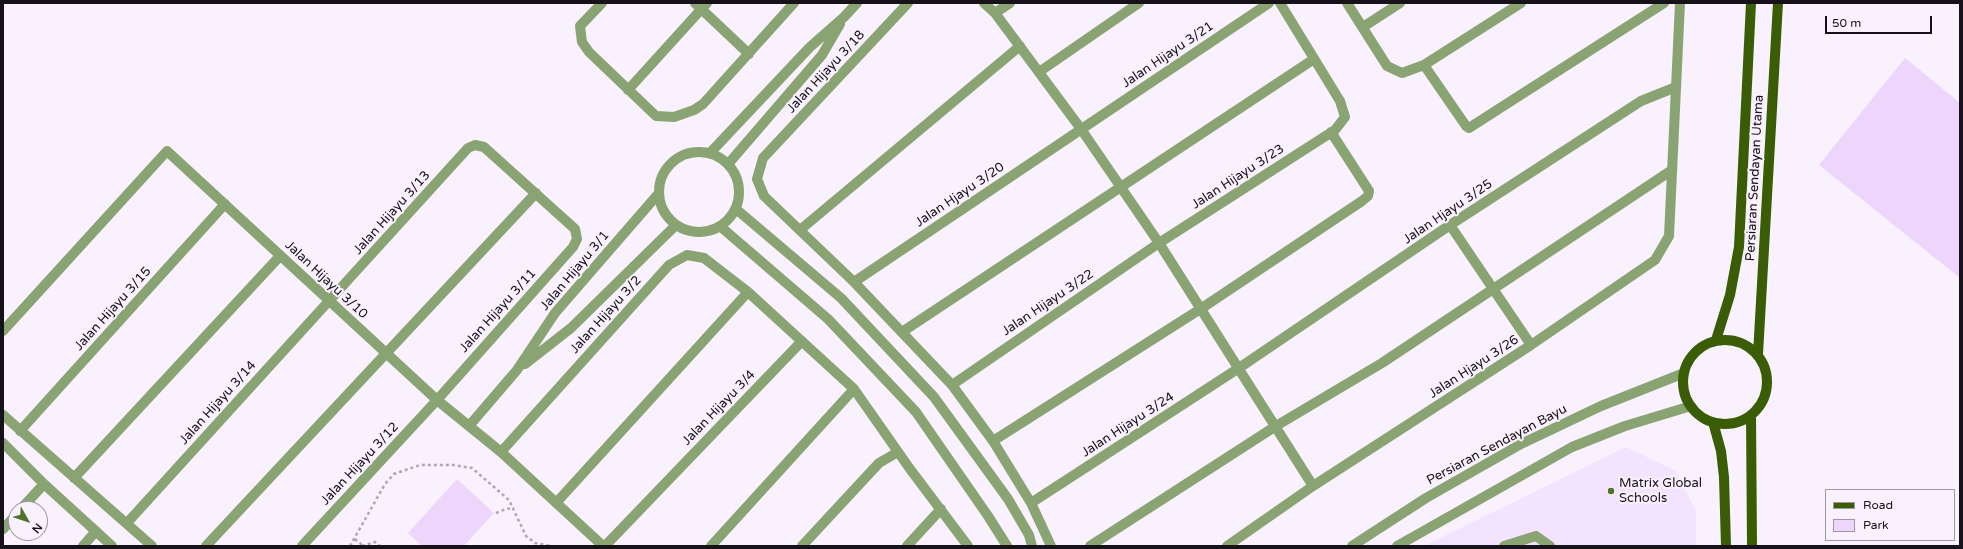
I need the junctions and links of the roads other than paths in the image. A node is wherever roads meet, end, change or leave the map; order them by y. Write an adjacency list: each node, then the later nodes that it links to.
1 (602, 3): 27 (street)
2 (794, 3): 22 (street)
3 (857, 3): 19 (street)
4 (908, 3): 41 (street, Jalan Hijayu 3/18)
5 (984, 3): 18 (street)
6 (1010, 3): 18 (street)
7 (1139, 3): 25 (street)
8 (1269, 3): 28 (street, Jalan Hijayu 3/21)
9 (1280, 3): 23 (street)
10 (1347, 3): 20 (street)
11 (1400, 3): 20 (street)
12 (1521, 3): 24 (street)
13 (1664, 3): 24 (street)
14 (1680, 3): 26 (street, Jalan Hjayu 3/26)
15 (1751, 3): 51 (main road, Persiaran Sendayan Utama)
16 (1778, 3): 55 (main road, Persiaran Sendayan Utama)
17 (701, 5): 22 (street); 27 (street)
18 (995, 13): 21 (street)
19 (844, 17): 30 (street); 31 (street)
20 (1363, 27): 24 (street)
21 (1020, 46): 25 (street); 41 (street)
22 (749, 54): 27 (street)
23 (1314, 59): 29 (street, Jalan Hijayu 3/23); 33 (street)
24 (1424, 65)
25 (1039, 72): 28 (street)
26 (1676, 87): 32 (street, Jalan Hjayu 3/26); 39 (street, Jalan Hjayu 3/25)
27 (628, 90)
28 (1081, 129): 33 (street); 44 (street, Jalan Hjayu 3/20)
29 (1331, 132): 42 (street, Jalan Hijayu 3/23); 48 (street)
30 (710, 152): 31 (street); 35 (street)
31 (729, 163): 37 (street)
32 (1672, 170): 45 (street); 53 (street, Jalan Hjayu 3/26)
33 (1121, 188): 42 (street); 50 (street)
34 (536, 193): 47 (street, Jalan Hijayu 3/13); 54 (street); 61 (street, Jalan Hijayu 3/11)
35 (659, 193): 38 (street); 57 (street, Jalan Hijayu 3/1)
36 (224, 204): 43 (street, Jalan Hijayu 3/10); 49 (street, Jalan Hijayu 3/10); 68 (street, Jalan Hijayu 3/15)
37 (736, 209): 40 (street); 93 (street)
38 (676, 225): 40 (street); 57 (street, Jalan Hijayu 3/1)
39 (1450, 225): 45 (street); 56 (street, Jalan Hjayu 3/25)
40 (721, 227): 92 (street)
41 (800, 230): 44 (street)
42 (1159, 243): 48 (street); 59 (street, Jalan Hijayu 3/22)
43 (280, 256): 47 (street, Jalan Hijayu 3/10); 73 (street)
44 (854, 282): 50 (street)
45 (1492, 288): 53 (street); 67 (street)
46 (748, 292): 52 (street); 71 (street, Jalan Hijayu 3/2); 77 (street)
47 (329, 300): 54 (street, Jalan Hijayu 3/10); 80 (street, Jalan Hijayu 3/14)
48 (1202, 308): 56 (street); 69 (street)
49 (3, 331)
50 (902, 332): 59 (street)
51 (1716, 340): 55 (main road); 58 (main road)
52 (802, 341): 60 (street); 87 (street, Jalan Hijayu 3/4)
53 (1531, 345): 75 (street, Jalan Hjayu 3/26)
54 (386, 353): 61 (street, Jalan Hijayu 3/10); 85 (street)
55 (1758, 354): 64 (main road)
56 (1239, 368): 67 (street); 78 (street, Jalan Hijayu 3/24)
57 (517, 370): 66 (street, Jalan Hijayu 3/1)
58 (1684, 373): 62 (main road); 97 (street, Persiaran Sendayan Bayu)
59 (952, 385): 69 (street)
60 (854, 389): 72 (street); 88 (street)
61 (437, 400): 66 (street, Jalan Hijayu 3/10); 86 (street, Jalan Hijayu 3/12)
62 (1691, 406): 65 (main road); 98 (street)
63 (3, 415): 68 (street)
64 (1751, 415): 65 (main road); 102 (main road)
65 (1713, 422): 101 (main road)
66 (469, 426): 71 (street, Jalan Hijayu 3/10)
67 (1276, 426): 75 (street); 95 (street)
68 (20, 431): 73 (street)
69 (993, 441): 78 (street)
70 (3, 443): 74 (street)
71 (500, 452): 77 (street, Jalan Hijayu 3/10)
72 (898, 452): 79 (street); 89 (street)
73 (74, 478): 80 (street)
74 (44, 484): 76 (street); 81 (street)
75 (1313, 486): 96 (street, Jalan Hjayu 3/26)
76 (28, 501)
77 (556, 503): 87 (street, Jalan Hijayu 3/10)
78 (1031, 503): 94 (street)
79 (941, 509): 90 (street); 91 (street)
80 (127, 523): 84 (street)
81 (96, 531): 82 (street); 83 (street)
82 (82, 546)
83 (112, 546)
84 (152, 546)
85 (206, 546)
86 (302, 546)
87 (604, 546)
88 (711, 546)
89 (802, 546)
90 (907, 546)
91 (968, 546)
92 (1007, 546)
93 (1032, 546)
94 (1051, 546)
95 (1090, 546)
96 (1227, 546)
97 (1352, 546)
98 (1397, 546)
99 (1504, 546): 100 (street)
100 (1550, 546)
101 (1726, 546)
102 (1752, 546)

